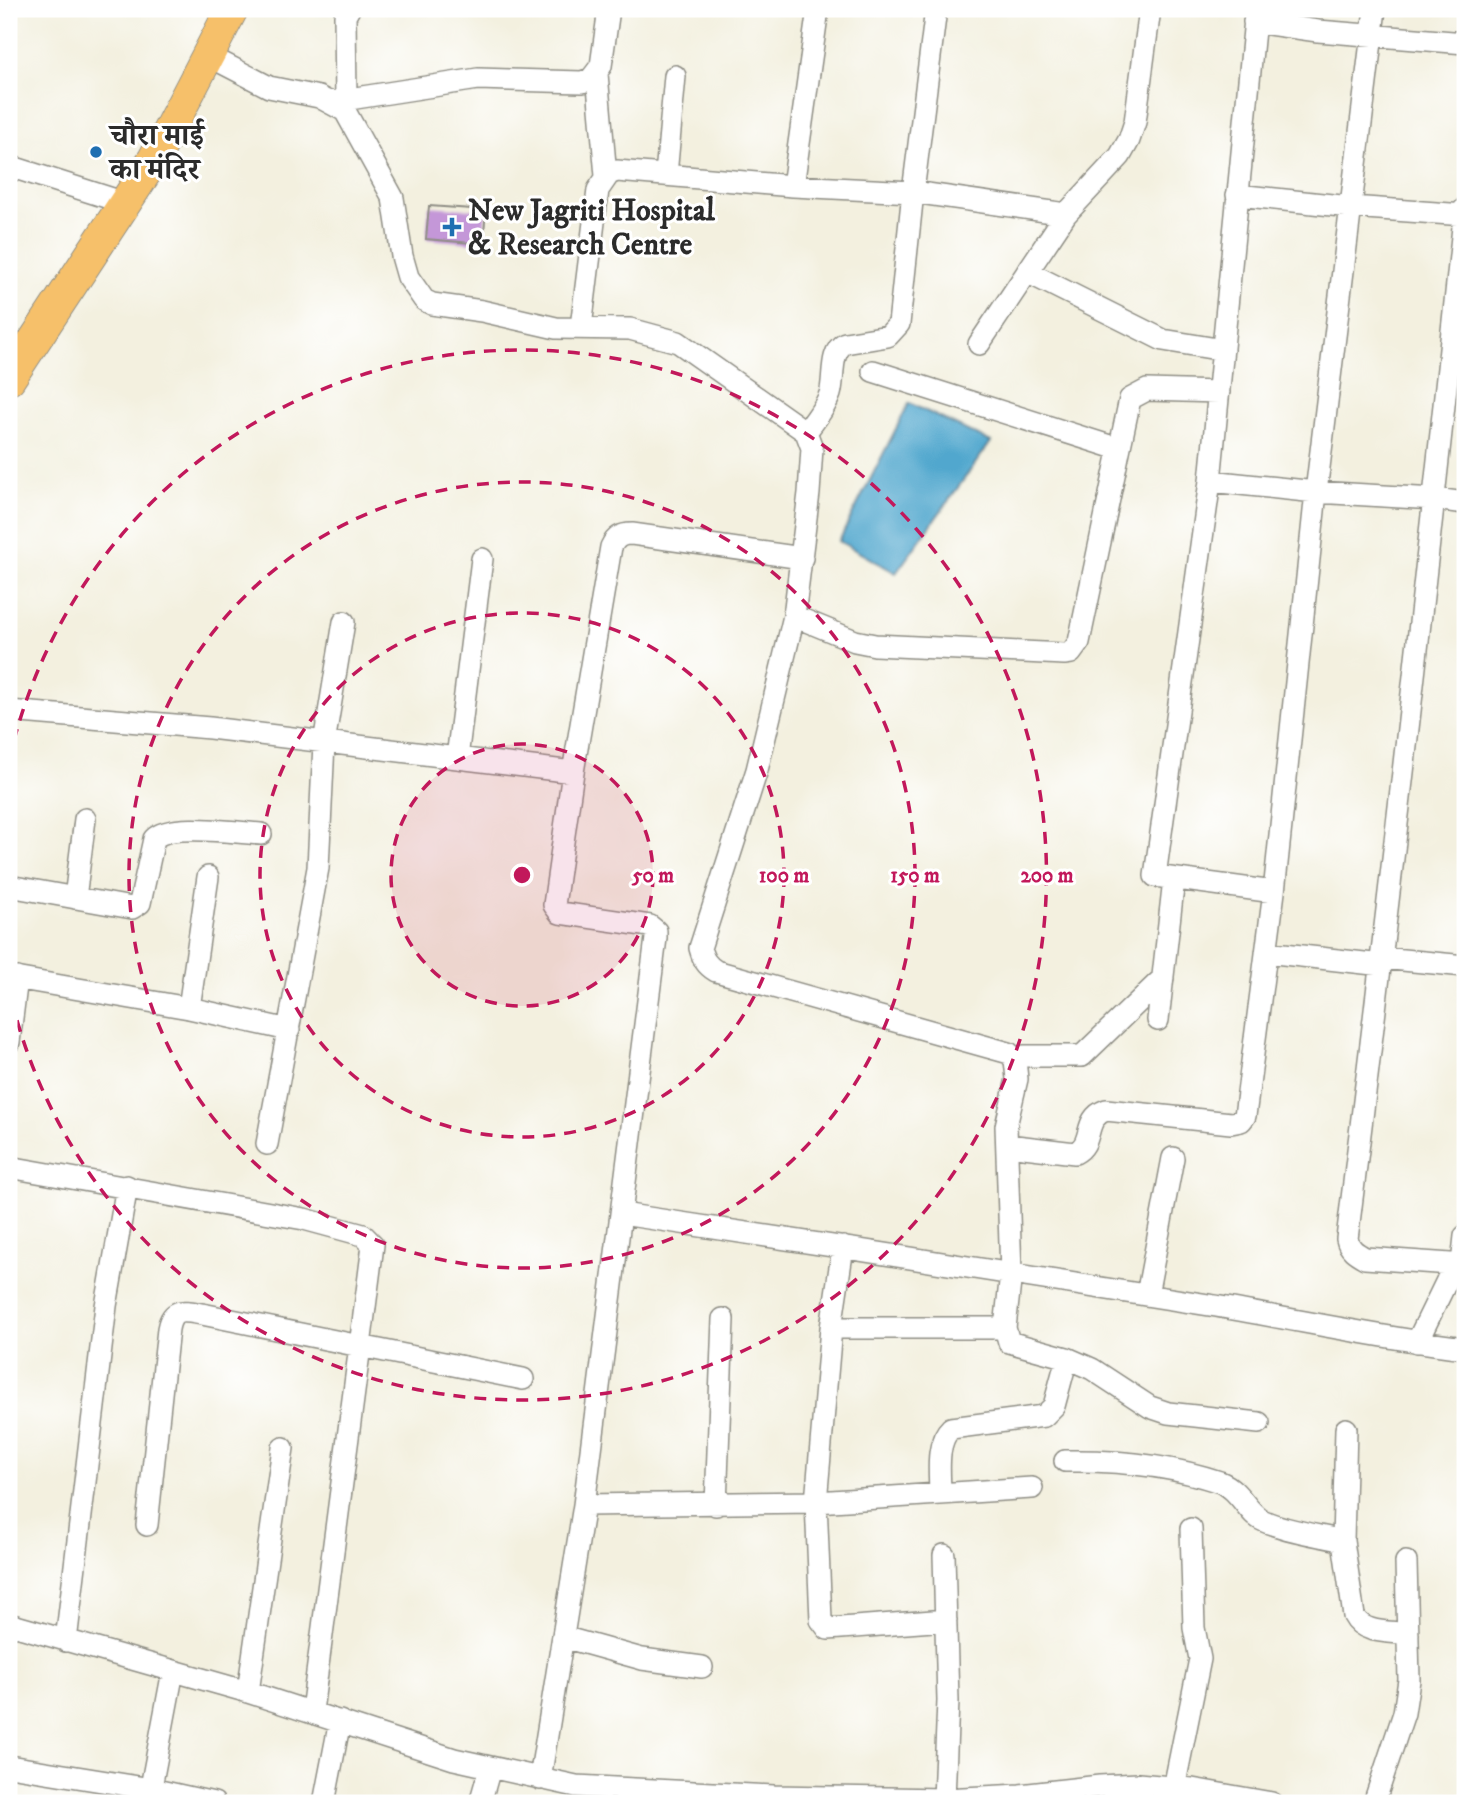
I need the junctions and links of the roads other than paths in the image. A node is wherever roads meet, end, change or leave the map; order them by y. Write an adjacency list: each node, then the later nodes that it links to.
1 (347, 9): 14 (street)
2 (609, 9): 12 (street)
3 (818, 9): 18 (street)
4 (936, 9): 19 (street)
5 (1150, 9): 24 (street)
6 (1375, 9): 9 (street)
7 (219, 14): 11 (main road); 21 (main road)
8 (1255, 15): 9 (street); 20 (street)
9 (1372, 34): 10 (street); 22 (street)
10 (1465, 43)
11 (209, 56): 14 (street); 21 (main road)
12 (597, 74): 14 (street); 17 (street)
13 (675, 76): 16 (street)
14 (338, 100): 27 (street)
15 (9, 166): 21 (street)
16 (666, 175): 17 (street); 18 (street)
17 (606, 176): 27 (street)
18 (793, 186): 19 (street)
19 (913, 192): 24 (street); 34 (street)
20 (1237, 195): 22 (street); 30 (street)
21 (116, 201): 29 (main road); 32 (main road)
22 (1350, 207): 25 (street); 37 (street)
23 (1465, 208): 25 (street)
24 (1066, 214): 26 (street)
25 (1465, 215): 38 (street)
26 (1027, 272): 28 (street); 30 (street)
27 (582, 327): 34 (street)
28 (979, 344)
29 (9, 346)
30 (1223, 350): 33 (street)
31 (873, 371): 35 (street)
32 (9, 379)
33 (1219, 392): 35 (street); 36 (street)
34 (806, 432): 40 (street)
35 (1119, 449): 42 (street)
36 (1210, 481): 37 (street); 51 (street)
37 (1316, 492): 38 (street); 53 (street)
38 (1435, 499): 39 (street); 56 (street)
39 (1465, 503)
40 (802, 558): 42 (street); 47 (street)
41 (482, 559): 46 (street)
42 (794, 616): 64 (street)
43 (344, 622): 45 (street)
44 (9, 710): 45 (street)
45 (324, 743): 46 (street); 62 (street)
46 (457, 758): 47 (street)
47 (573, 772): 70 (street)
48 (85, 819): 54 (street)
49 (261, 834): 54 (street)
50 (208, 877): 60 (street)
51 (1174, 879): 53 (street); 59 (street)
52 (9, 886): 54 (street)
53 (1274, 892): 55 (street)
54 (75, 898)
55 (1266, 952): 56 (street); 66 (street)
56 (1382, 962): 57 (street); 73 (street)
57 (1465, 966)
58 (13, 977): 60 (street); 63 (street)
59 (1163, 978): 61 (street); 64 (street)
60 (189, 1008): 62 (street)
61 (1158, 1020)
62 (289, 1030): 65 (street)
63 (9, 1042)
64 (1015, 1060): 66 (street)
65 (267, 1144)
66 (1007, 1145): 74 (street)
67 (1173, 1158): 75 (street)
68 (9, 1167): 69 (street)
69 (127, 1186): 80 (street); 102 (street)
70 (622, 1214): 72 (street); 91 (street)
71 (1465, 1236): 73 (street)
72 (843, 1247): 74 (street); 77 (street)
73 (1460, 1264): 79 (street)
74 (1011, 1273): 75 (street); 78 (street)
75 (1147, 1295): 79 (street)
76 (723, 1319): 92 (street)
77 (831, 1328): 78 (street); 90 (street)
78 (1005, 1328): 82 (street)
79 (1417, 1342): 81 (street)
80 (360, 1346): 83 (street); 93 (street); 106 (street)
81 (1465, 1348)
82 (1066, 1358): 84 (street); 89 (street)
83 (523, 1379)
84 (1259, 1423)
85 (1346, 1429): 95 (street)
86 (283, 1448): 105 (street)
87 (1065, 1461): 95 (street)
88 (1032, 1488): 89 (street)
89 (940, 1494): 90 (street)
90 (816, 1502): 92 (street); 98 (street)
91 (584, 1505): 92 (street); 101 (street)
92 (716, 1505)
93 (147, 1525)
94 (1191, 1529): 111 (street)
95 (1343, 1541): 100 (street)
96 (944, 1555): 98 (street)
97 (1405, 1562): 100 (street)
98 (946, 1620): 113 (street)
99 (9, 1624): 102 (street)
100 (1408, 1634): 119 (street)
101 (563, 1637): 103 (street); 110 (street)
102 (66, 1641): 104 (street)
103 (702, 1667)
104 (173, 1671): 105 (street); 112 (street)
105 (248, 1692): 106 (street)
106 (312, 1712): 107 (street)
107 (340, 1721): 109 (street); 116 (street)
108 (9, 1766): 112 (street)
109 (490, 1768): 110 (street); 117 (street)
110 (540, 1779): 113 (street)
111 (1174, 1787): 114 (street); 118 (street)
112 (150, 1796): 115 (street)
113 (944, 1799): 114 (street)
114 (1020, 1799)
115 (214, 1803)
116 (324, 1803)
117 (480, 1803)
118 (1272, 1803)
119 (1374, 1803)

